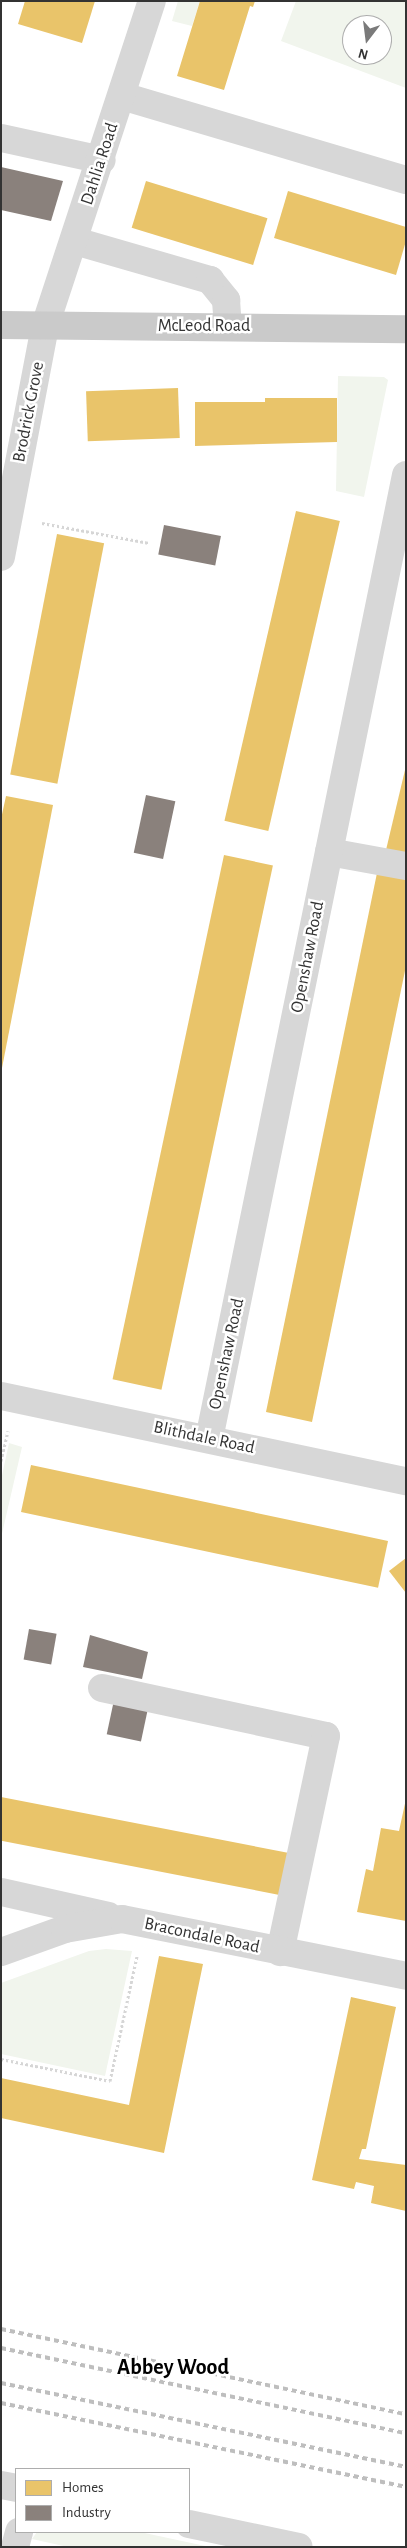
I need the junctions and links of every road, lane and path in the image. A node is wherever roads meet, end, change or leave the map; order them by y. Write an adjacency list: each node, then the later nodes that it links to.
1 (152, 1): 2 (street, Dahlia Road)
2 (122, 96): 4 (street, Dahlia Road); 5 (street)
3 (1, 138): 4 (street)
4 (102, 160): 6 (street, Dahlia Road)
5 (406, 180)
6 (75, 241): 8 (street, Dahlia Road); 9 (street)
7 (1, 325): 8 (main road, McLeod Road)
8 (45, 326): 9 (main road, McLeod Road); 12 (street, Brodrick Grove)
9 (228, 326): 10 (main road, McLeod Road)
10 (406, 329)
11 (405, 478): 15 (street, Openshaw Road)
12 (9, 517): 13 (path); 14 (street, Brodrick Grove)
13 (149, 542)
14 (1, 557)
15 (329, 852): 16 (street); 18 (street, Openshaw Road)
16 (406, 866)
17 (1, 1396): 18 (street, Blithdale Road)
18 (210, 1439): 19 (street, Blithdale Road)
19 (406, 1481)
20 (102, 1688): 24 (street)
21 (1, 1892): 22 (street)
22 (133, 1921): 23 (street, Bracondale Road); 24 (street, Bracondale Road); 26 (path)
23 (1, 1952)
24 (280, 1952): 25 (street, Bracondale Road)
25 (406, 1976)
26 (1, 2059)
27 (1, 2485): 28 (street)
28 (15, 2488)
29 (190, 2524): 32 (street)
30 (19, 2533): 31 (street)
31 (15, 2547)
32 (299, 2547)

